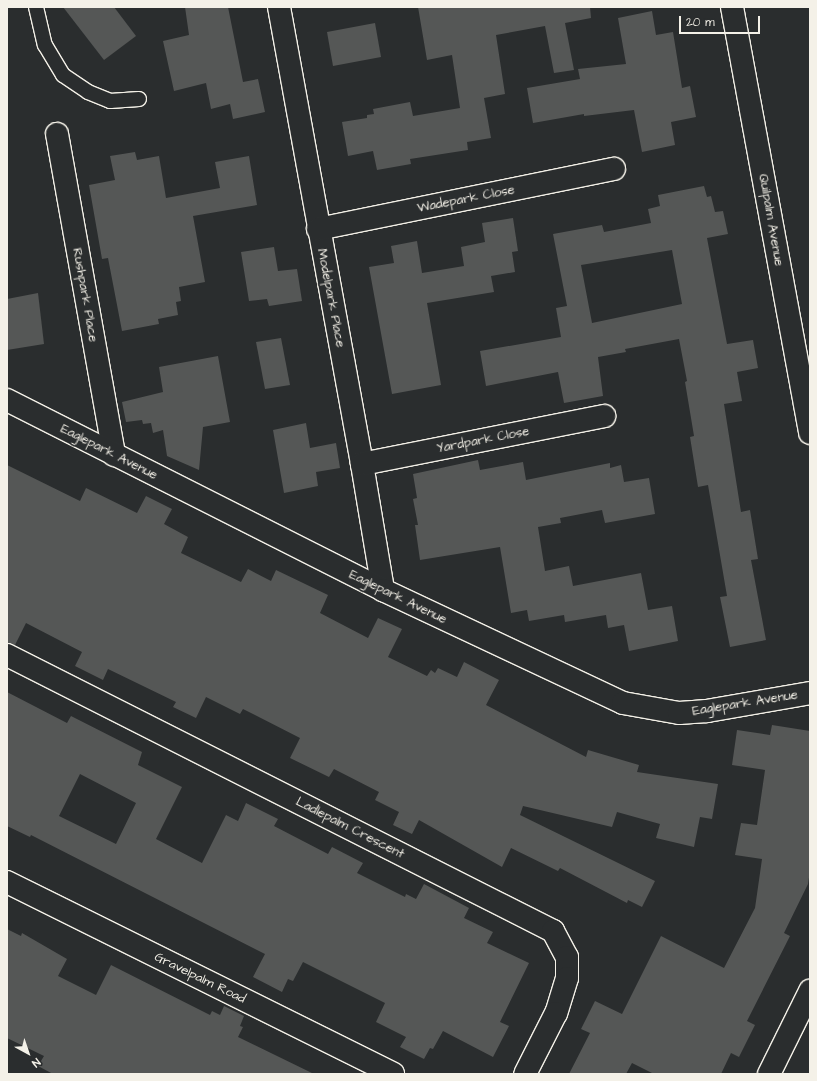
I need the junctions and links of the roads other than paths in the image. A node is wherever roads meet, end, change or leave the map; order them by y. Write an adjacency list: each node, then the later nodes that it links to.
1 (36, 7): 4 (lane)
2 (279, 7): 7 (street, Modelpark Place)
3 (732, 7): 10 (street, Quilpalm Avenue)
4 (139, 99)
5 (57, 134): 11 (street, Rushpark Place)
6 (614, 169): 7 (street, Wadepark Close)
7 (318, 229): 12 (street, Modelpark Place)
8 (7, 400): 11 (street, Eaglepark Avenue)
9 (604, 416): 12 (street, Yardpark Close)
10 (810, 433)
11 (114, 455): 13 (street, Eaglepark Avenue)
12 (362, 464): 13 (street, Modelpark Place)
13 (382, 590): 15 (street, Eaglepark Avenue)
14 (7, 655): 19 (street, Ladlepalm Crescent)
15 (810, 692)
16 (7, 882): 18 (street, Gravelpalm Road)
17 (810, 991): 20 (street)
18 (393, 1074)
19 (525, 1074)
20 (769, 1074)

